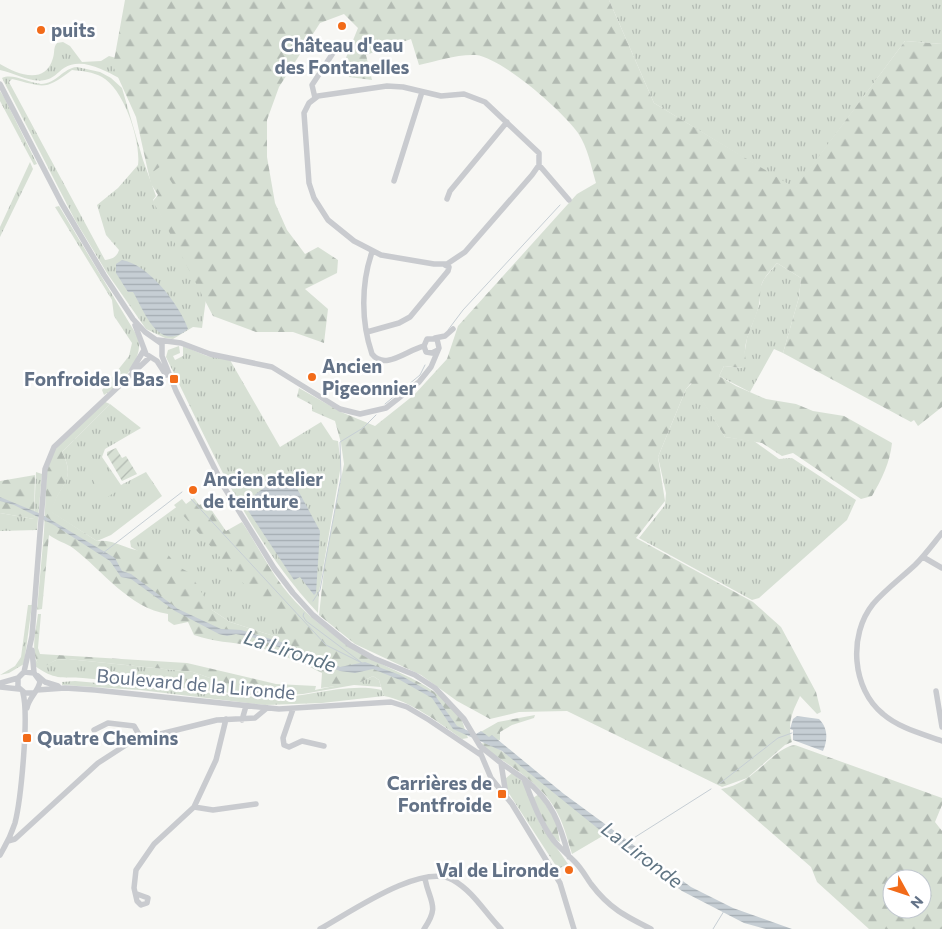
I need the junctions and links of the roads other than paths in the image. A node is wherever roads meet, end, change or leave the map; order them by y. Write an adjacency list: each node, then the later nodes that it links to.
1 (353, 46): 4 (street)
2 (0, 84): 12 (street)
3 (422, 92): 4 (street); 5 (street); 7 (street)
4 (315, 98): 10 (street)
5 (506, 122): 6 (street); 8 (street)
6 (540, 165): 9 (street); 11 (street)
7 (394, 181)
8 (448, 199)
9 (570, 200)
10 (372, 252): 11 (street); 13 (street)
11 (445, 264): 13 (street)
12 (133, 319): 15 (street); 18 (street)
13 (367, 332): 17 (street)
14 (432, 338): 17 (street); 19 (street); 19 (street)
15 (158, 340): 16 (street); 18 (street); 20 (street)
16 (174, 342): 20 (street); 22 (street)
17 (424, 348): 19 (street); 22 (street)
18 (144, 349): 21 (street); 23 (street)
19 (439, 349): 22 (street)
20 (162, 351): 21 (street); 24 (street)
21 (151, 357): 23 (street); 24 (street)
22 (428, 371)
23 (120, 385): 28 (street)
24 (176, 391): 47 (street)
25 (942, 533): 26 (street)
26 (923, 557): 27 (street); 46 (street)
27 (942, 568)
28 (32, 636): 29 (street); 30 (street)
29 (24, 672): 30 (street); 31 (street)
30 (36, 675): 33 (street, Boulevard de la Lironde); 36 (street)
31 (18, 678): 32 (street); 34 (street)
32 (0, 685): 34 (street)
33 (65, 688): 36 (street, Boulevard de la Lironde); 37 (street, Boulevard de la Lironde)
34 (21, 691): 36 (street); 41 (street)
35 (936, 691): 43 (street)
36 (35, 692): 41 (street)
37 (246, 706): 38 (street, Boulevard de la Lironde); 42 (street)
38 (266, 708): 39 (street, Boulevard de la Lironde); 42 (street)
39 (293, 709): 48 (street, Boulevard de la Lironde); 49 (street)
40 (226, 719): 42 (street); 45 (street); 60 (street)
41 (25, 720): 61 (street)
42 (242, 720)
43 (942, 727)
44 (94, 730): 45 (street)
45 (141, 738): 61 (street)
46 (942, 741)
47 (475, 742): 48 (street, Boulevard de la Lironde); 50 (street)
48 (462, 744): 50 (street, Boulevard de la Lironde)
49 (324, 746)
50 (484, 753): 51 (street, Boulevard de la Lironde); 53 (street)
51 (494, 757): 52 (street); 53 (street)
52 (501, 763): 54 (street); 55 (street)
53 (486, 766): 57 (street)
54 (513, 770): 55 (street); 56 (street)
55 (504, 773): 57 (street); 58 (street)
56 (524, 779): 63 (street); 63 (street)
57 (492, 780): 58 (street)
58 (506, 795): 69 (street)
59 (256, 804): 60 (street)
60 (194, 806): 65 (street)
61 (8, 841): 62 (street)
62 (0, 855)
63 (569, 857): 70 (street)
64 (425, 880): 66 (street); 67 (street); 68 (street)
65 (137, 894)
66 (320, 929)
67 (424, 929)
68 (502, 929)
69 (574, 929)
70 (650, 929)

